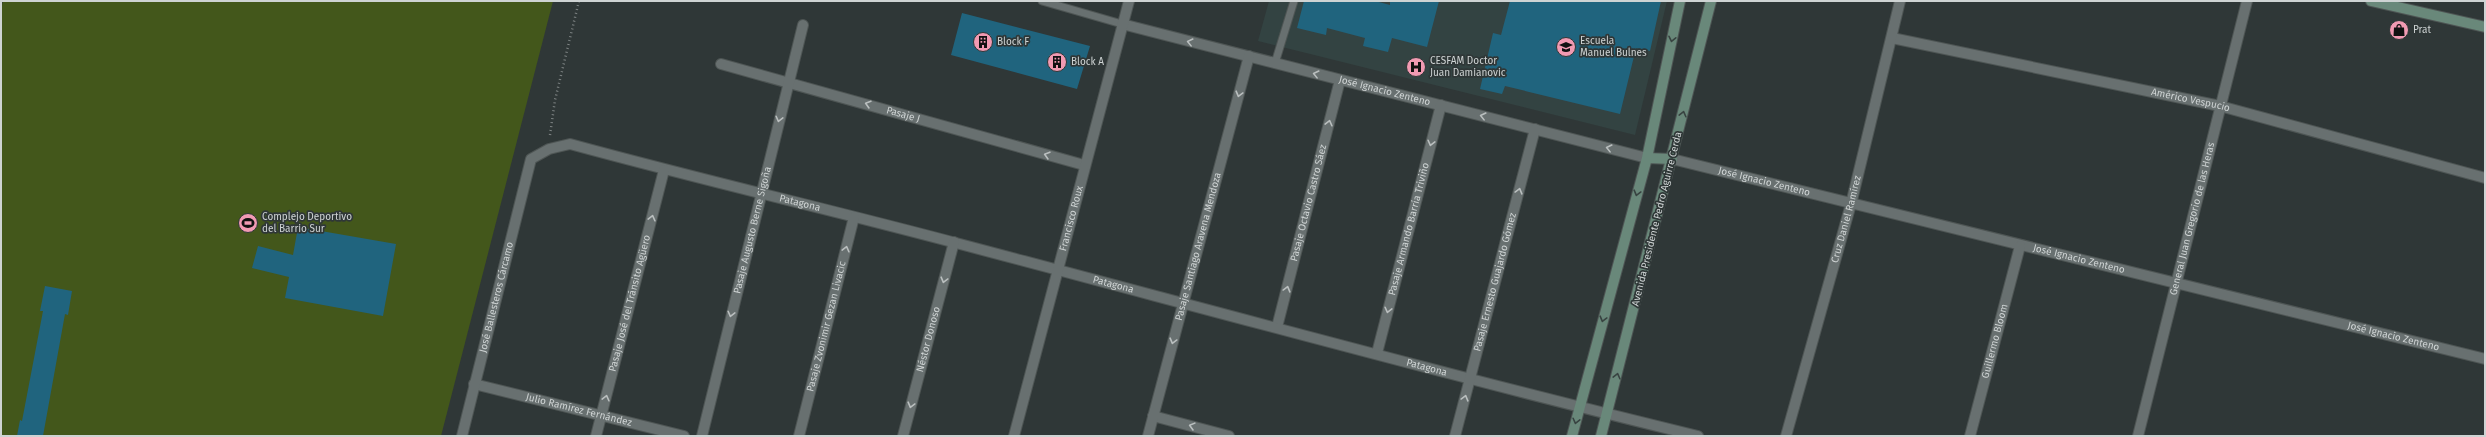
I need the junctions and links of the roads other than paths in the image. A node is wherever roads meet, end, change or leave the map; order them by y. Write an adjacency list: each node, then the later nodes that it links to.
1 (1042, 1): 9 (lane)
2 (1129, 1): 9 (street, Francisco Roux)
3 (1294, 1): 14 (lane)
4 (1680, 1): 21 (main road, one-way to 21)
5 (1711, 1): 23 (main road, Avenida Presidente Pedro Aguirre Cerda, one-way to 5)
6 (1900, 1): 12 (street, Cruz Daniel Ramírez)
7 (2246, 1): 19 (street, General Juan Gregorio de las Heras)
8 (2371, 1): 11 (main road)
9 (1122, 24): 13 (street, José Ignacio Zenteno, one-way to 9); 24 (street, Francisco Roux)
10 (802, 25): 17 (street, Pasaje Augusto Berne Sigoña)
11 (2485, 27)
12 (1892, 38): 19 (street, Américo Vespucio); 28 (street, Cruz Daniel Ramírez)
13 (1249, 56): 14 (street, José Ignacio Zenteno); 34 (street, Pasaje Santiago Aravena Mendoza, one-way to 34)
14 (1275, 63): 16 (street, José Ignacio Zenteno, one-way to 14)
15 (721, 64): 17 (street, Pasaje J)
16 (1340, 80): 18 (street, José Ignacio Zenteno); 35 (street, Pasaje Octavio Castro Sáez, one-way to 16)
17 (789, 82): 24 (street, Pasaje J, one-way to 17); 27 (street, Pasaje Augusto Berne Sigoña, one-way to 27)
18 (1441, 105): 20 (street, José Ignacio Zenteno, one-way to 18); 36 (street, Pasaje Armando Barría Triviño, one-way to 36)
19 (2220, 106): 26 (street, Américo Vespucio); 33 (street, General Juan Gregorio de las Heras)
20 (1535, 129): 21 (street, José Ignacio Zenteno, one-way to 20); 38 (street, Pasaje Ernesto Guajardo Gómez, one-way to 20)
21 (1647, 158): 23 (main road); 40 (main road, one-way to 40)
22 (531, 159): 25 (street, Patagona); 39 (street, José Ballesteros Cárcamo)
23 (1672, 159): 28 (street, José Ignacio Zenteno); 42 (main road, Avenida Presidente Pedro Aguirre Cerda, one-way to 23)
24 (1084, 165): 32 (street, Francisco Roux)
25 (664, 170): 27 (street, Patagona); 41 (street, Pasaje José del Tránsito Agüero, one-way to 25)
26 (2485, 178)
27 (760, 195): 29 (street, Patagona); 47 (street, Pasaje Augusto Berne Sigoña, one-way to 47)
28 (1851, 204): 31 (street, José Ignacio Zenteno); 57 (street, Cruz Daniel Ramírez)
29 (854, 217): 30 (street, Patagona); 48 (street, Pasaje Zvonimir Gezan Livacic, one-way to 29)
30 (954, 242): 32 (street, Patagona); 49 (street, Néstor Donoso, one-way to 49)
31 (2020, 246): 33 (street, José Ignacio Zenteno); 58 (street, Guillermo Bloom)
32 (1058, 270): 34 (street, Patagona); 50 (street, Francisco Roux)
33 (2176, 282): 37 (street, José Ignacio Zenteno); 59 (street, General Juan Gregorio de las Heras)
34 (1183, 303): 35 (street, Patagona); 43 (street, Pasaje Santiago Aravena Mendoza, one-way to 43)
35 (1277, 327): 36 (street, Patagona)
36 (1377, 353): 38 (street, Patagona)
37 (2485, 359)
38 (1470, 379): 40 (street, Patagona); 53 (street, Pasaje Ernesto Guajardo Gómez, one-way to 38)
39 (474, 384): 41 (street, Julio Ramírez Fernández); 44 (street, José Ballesteros Cárcamo)
40 (1580, 407): 42 (street, Patagona); 54 (main road, one-way to 54)
41 (602, 414): 45 (street, Pasaje José del Tránsito Agüero); 46 (street, Julio Ramírez Fernández)
42 (1607, 414): 55 (main road, Avenida Presidente Pedro Aguirre Cerda); 56 (street, Patagona)
43 (1153, 416): 51 (street, Pasaje Santiago Aravena Mendoza); 52 (street, one-way to 43)
44 (462, 436)
45 (596, 436)
46 (684, 436)
47 (702, 436)
48 (799, 436)
49 (903, 436)
50 (1014, 436)
51 (1148, 436)
52 (1229, 436)
53 (1455, 436)
54 (1572, 436)
55 (1601, 436)
56 (1698, 436)
57 (1786, 436)
58 (1970, 436)
59 (2138, 436)

